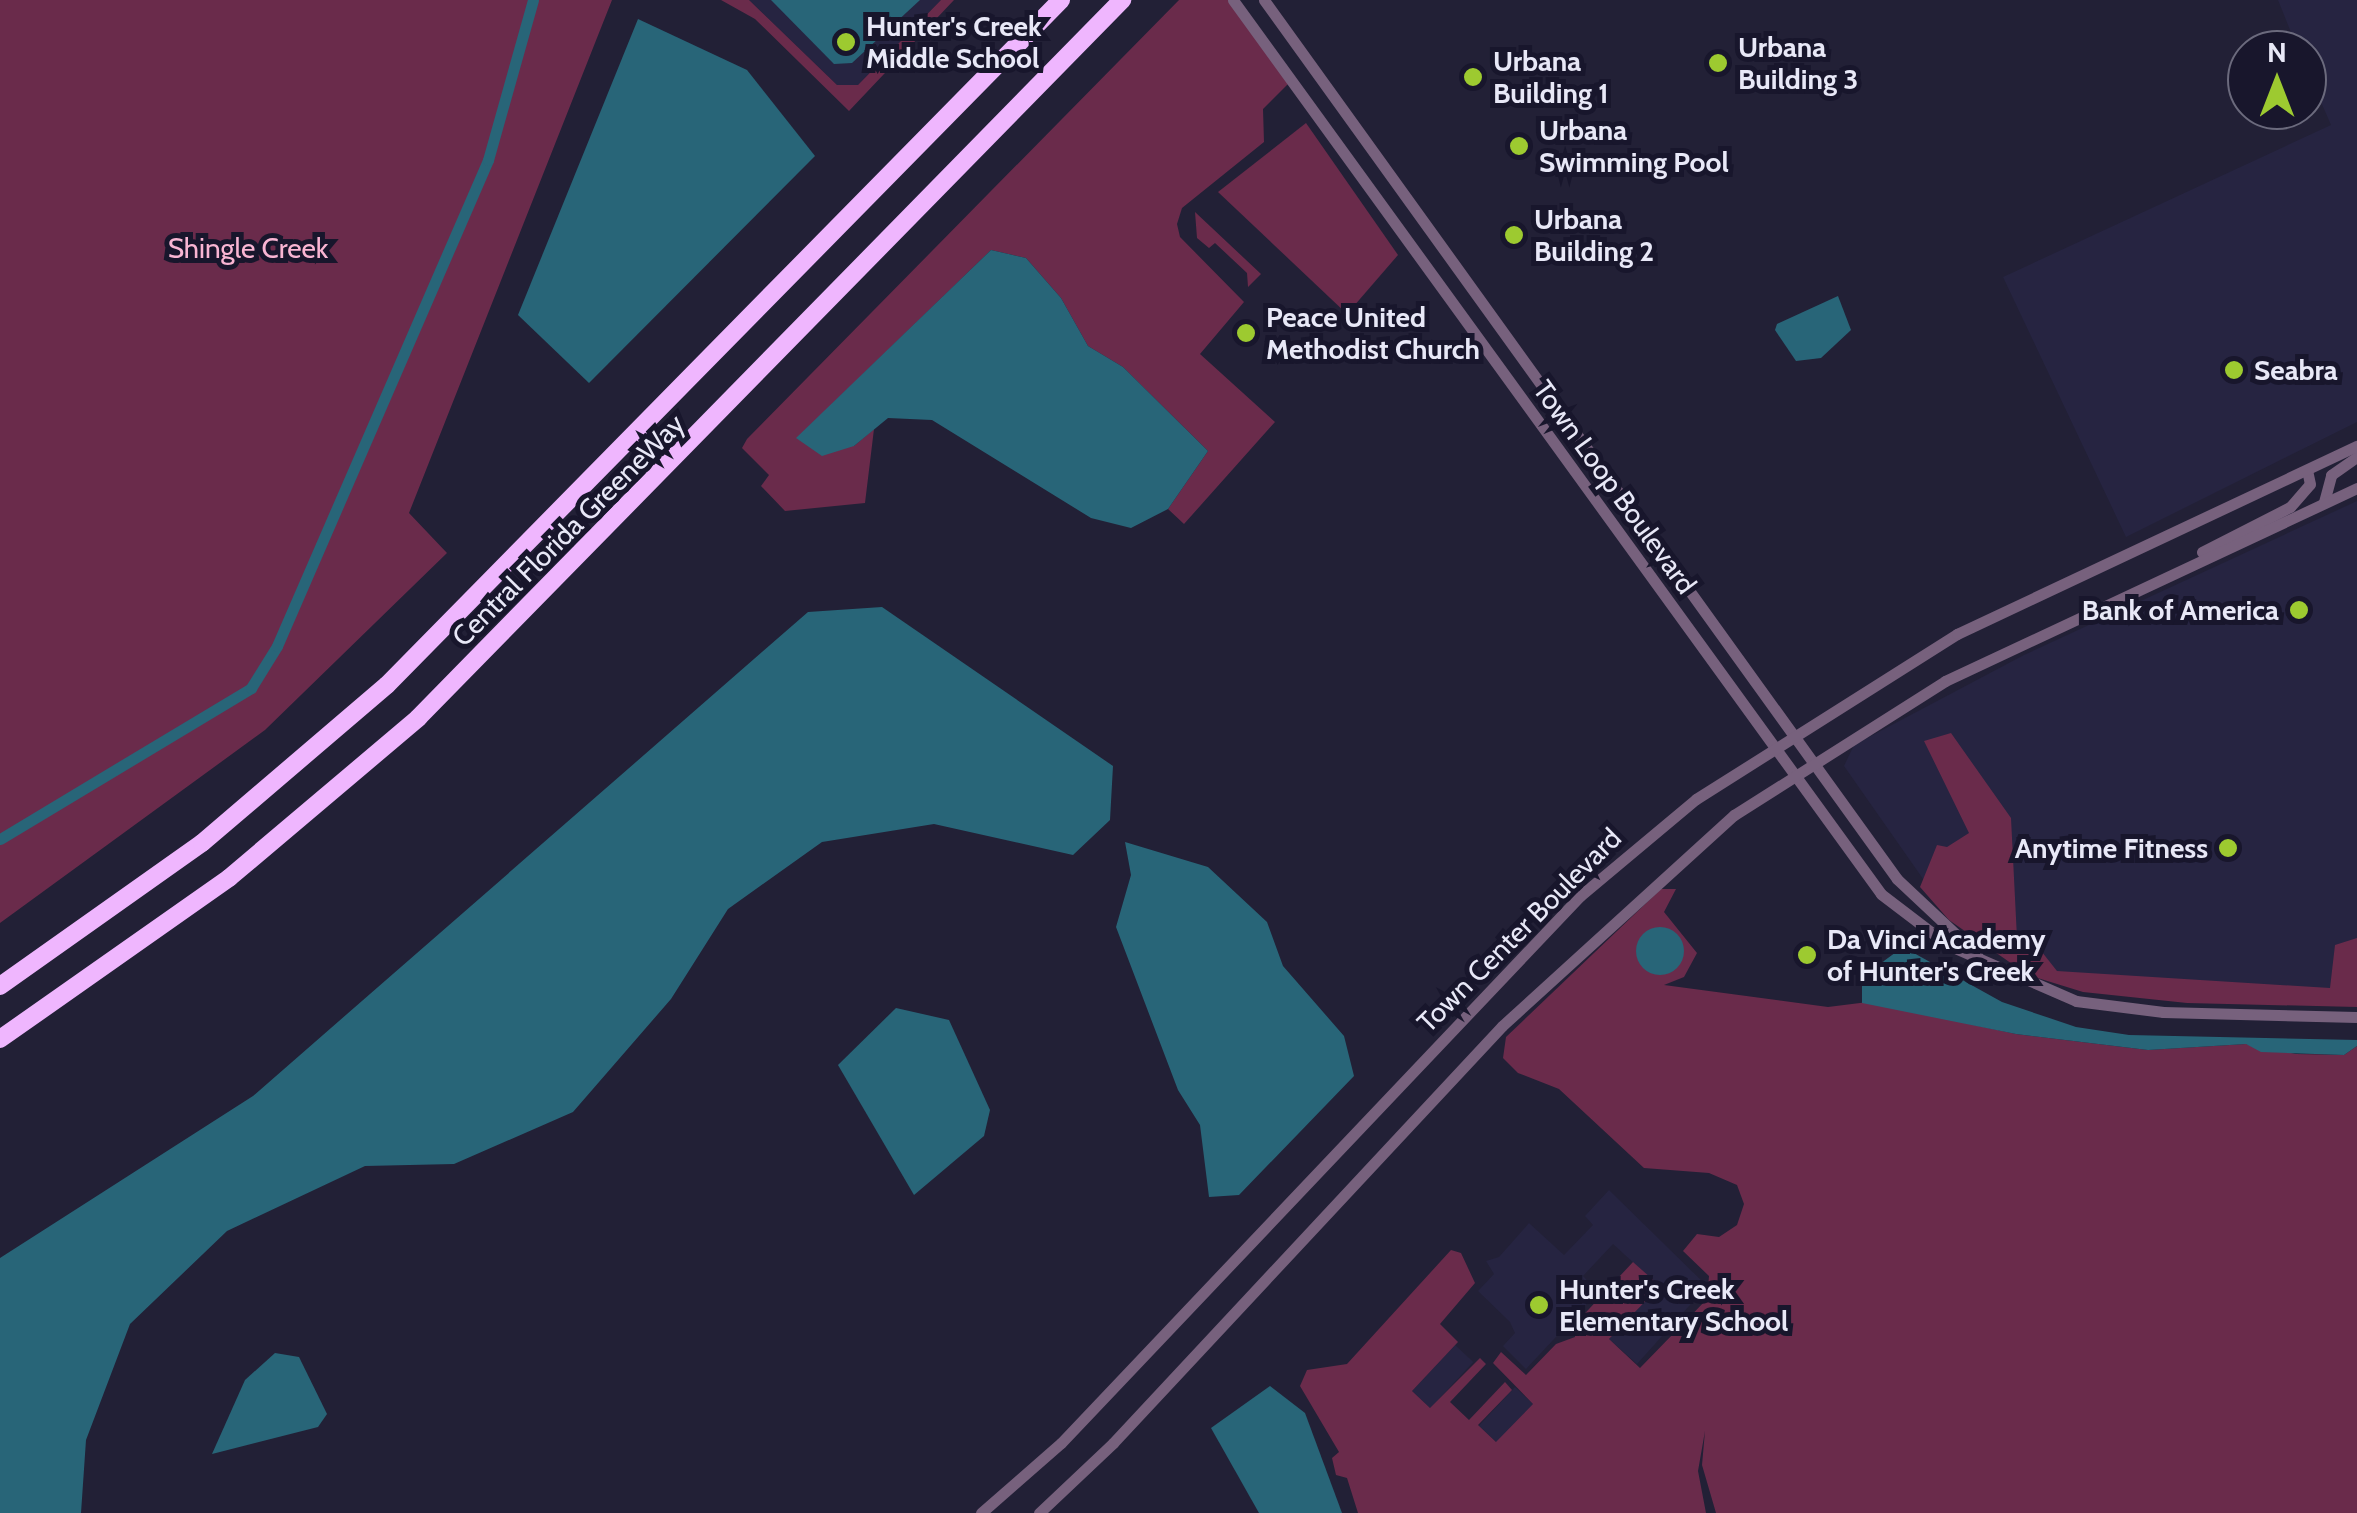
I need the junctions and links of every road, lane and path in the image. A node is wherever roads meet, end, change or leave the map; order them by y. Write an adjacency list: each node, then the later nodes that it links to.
1 (1061, 0): 16 (highway, Central Florida GreeneWay)
2 (1122, 0): 18 (highway, Central Florida GreeneWay)
3 (1233, 0): 12 (street, Town Loop Boulevard)
4 (1264, 0): 11 (street, Town Loop Boulevard)
5 (2357, 446): 7 (street, Town Center Boulevard)
6 (2357, 457): 9 (street)
7 (2307, 470): 10 (street, Town Center Boulevard); 11 (street, Town Center Boulevard)
8 (2357, 488): 9 (street, Town Center Boulevard)
9 (2324, 502): 10 (street, Town Center Boulevard)
10 (2187, 565): 13 (street, Town Center Boulevard)
11 (1795, 731): 12 (street, Town Center Boulevard); 13 (street, Town Loop Boulevard)
12 (1773, 745): 14 (street, Town Loop Boulevard); 19 (street, Town Center Boulevard)
13 (1814, 760): 14 (street, Town Center Boulevard); 15 (street, Town Loop Boulevard)
14 (1791, 774): 15 (street, Town Loop Boulevard); 20 (street, Town Center Boulevard)
15 (1991, 968): 17 (street, Town Loop Boulevard)
16 (0, 986)
17 (2357, 1017)
18 (0, 1040)
19 (981, 1513)
20 (1039, 1513)

